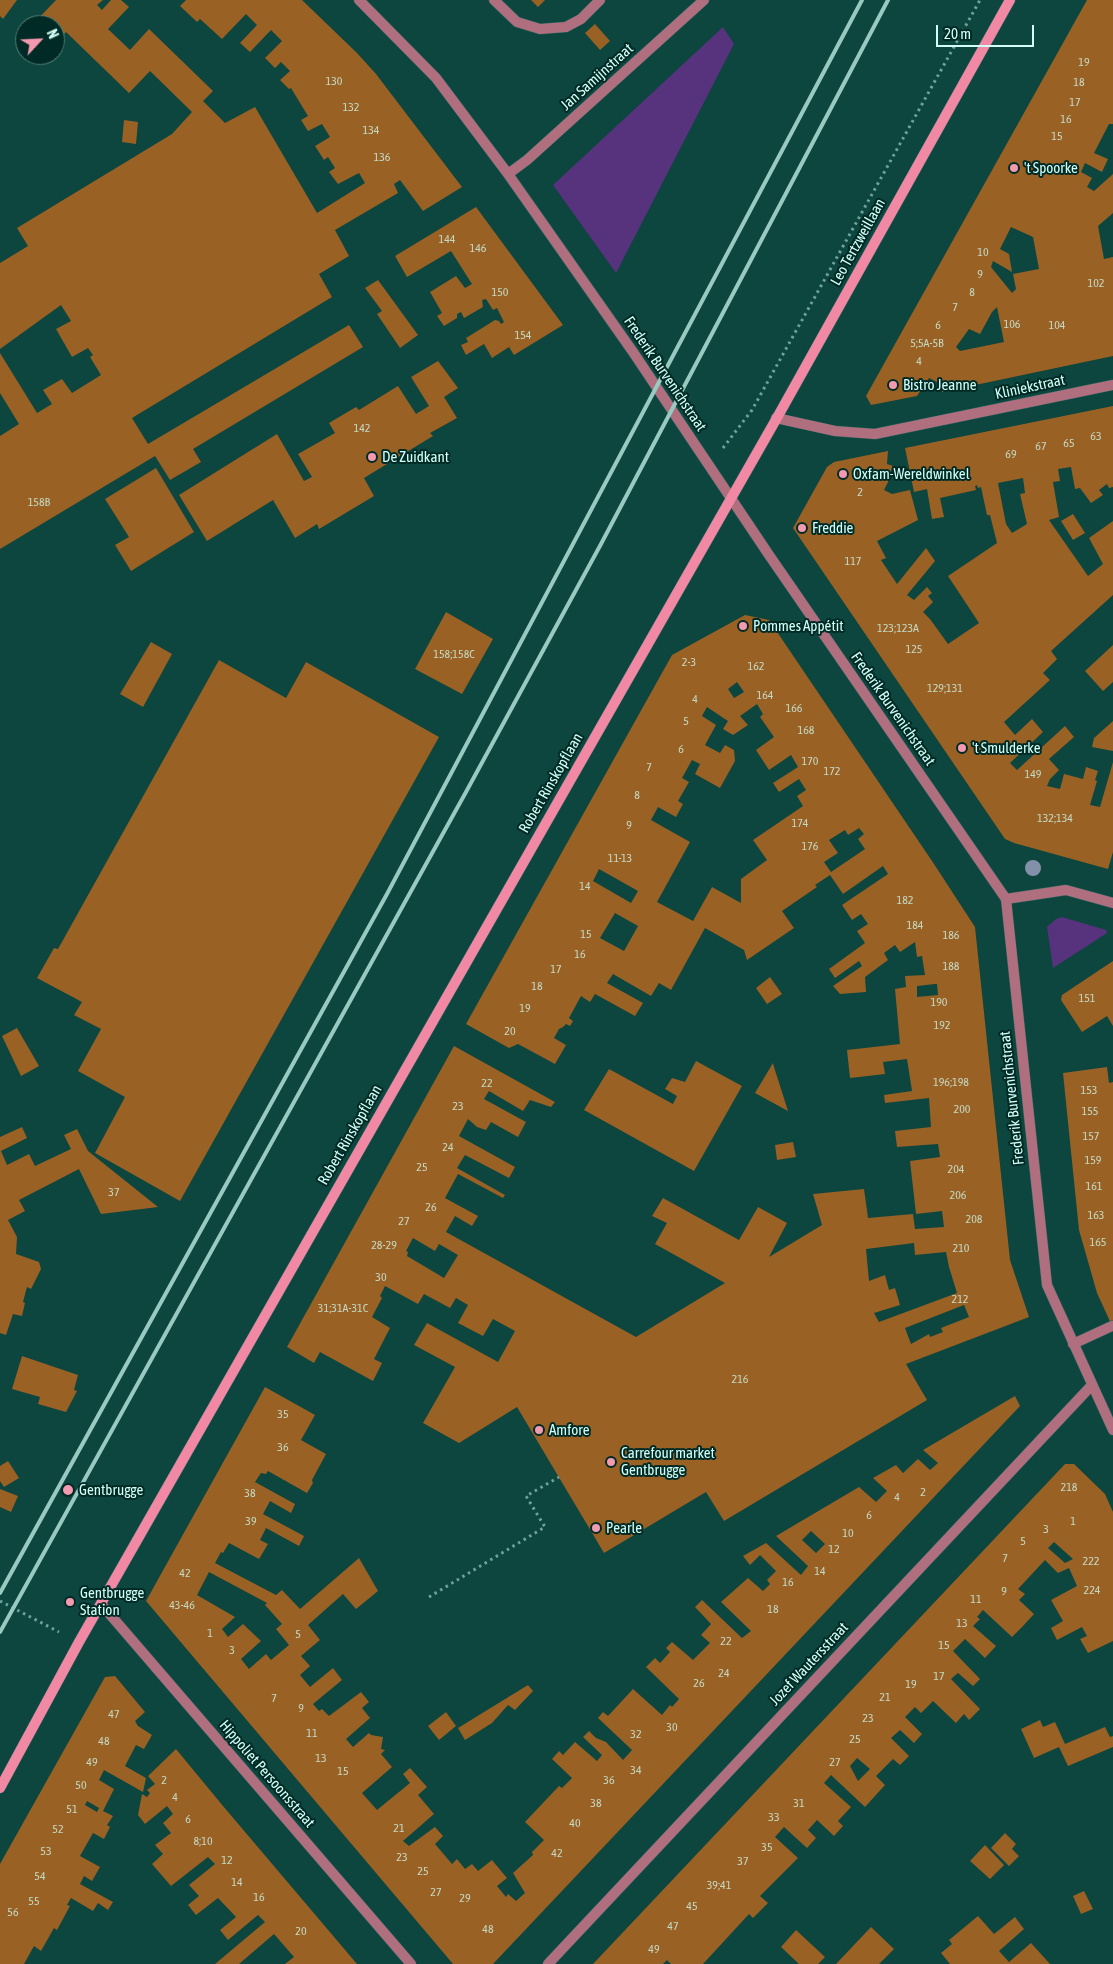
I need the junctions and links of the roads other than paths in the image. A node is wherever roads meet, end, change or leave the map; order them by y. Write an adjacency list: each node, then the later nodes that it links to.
1 (359, 0): 6 (street, Frederik Burvenichstraat)
2 (494, 0): 3 (street)
3 (600, 0)
4 (1010, 0): 8 (street, Leo Tertzweillaan)
5 (700, 1): 6 (street, Jan Samijnstraat)
6 (508, 174): 9 (street, Frederik Burvenichstraat)
7 (1113, 385): 8 (street, Kliniekstraat)
8 (776, 418): 9 (street, Leo Tertzweillaan)
9 (731, 498): 10 (street, Frederik Burvenichstraat); 16 (street, Robert Rinskopflaan)
10 (1006, 899): 11 (street); 13 (street, Frederik Burvenichstraat)
11 (1113, 903)
12 (1112, 1326): 13 (street)
13 (1074, 1344): 14 (street, Frederik Burvenichstraat)
14 (1092, 1385): 15 (street, Frederik Burvenichstraat); 19 (street, Jozef Wautersstraat)
15 (1113, 1430)
16 (101, 1604): 17 (street, Robert Rinskopflaan); 18 (street, Hippoliet Persoonsstraat)
17 (0, 1788)
18 (411, 1964)
19 (548, 1964)

